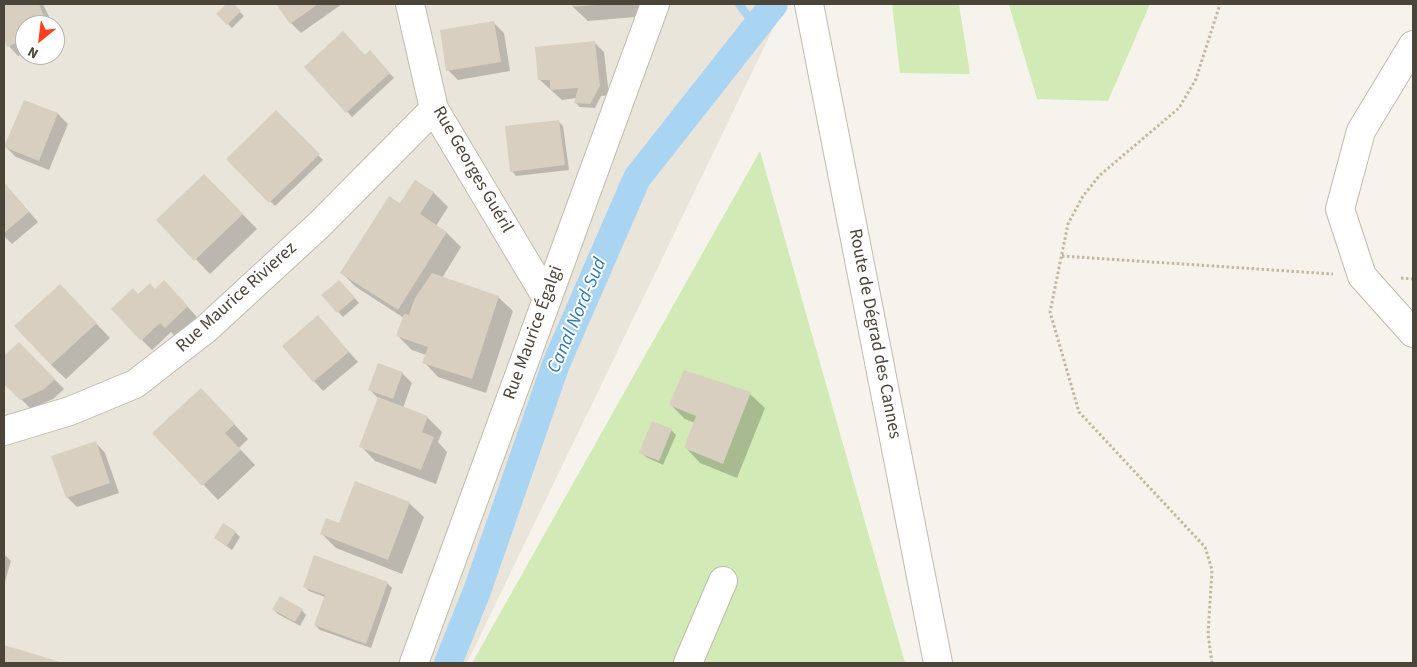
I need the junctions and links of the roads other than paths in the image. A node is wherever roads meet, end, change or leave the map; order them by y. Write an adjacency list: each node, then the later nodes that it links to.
1 (410, 4): 5 (street, Rue Georges Guéril)
2 (654, 4): 6 (street, Rue Maurice Égalgi)
3 (809, 4): 12 (street, Route de Dégrad des Cannes)
4 (1413, 45): 7 (street)
5 (434, 109): 6 (street, Rue Georges Guéril); 8 (street, Rue Maurice Rivierez)
6 (547, 298): 10 (street, Rue Maurice Égalgi)
7 (1413, 333)
8 (4, 431)
9 (723, 581): 11 (street)
10 (414, 663)
11 (688, 663)
12 (938, 663)

